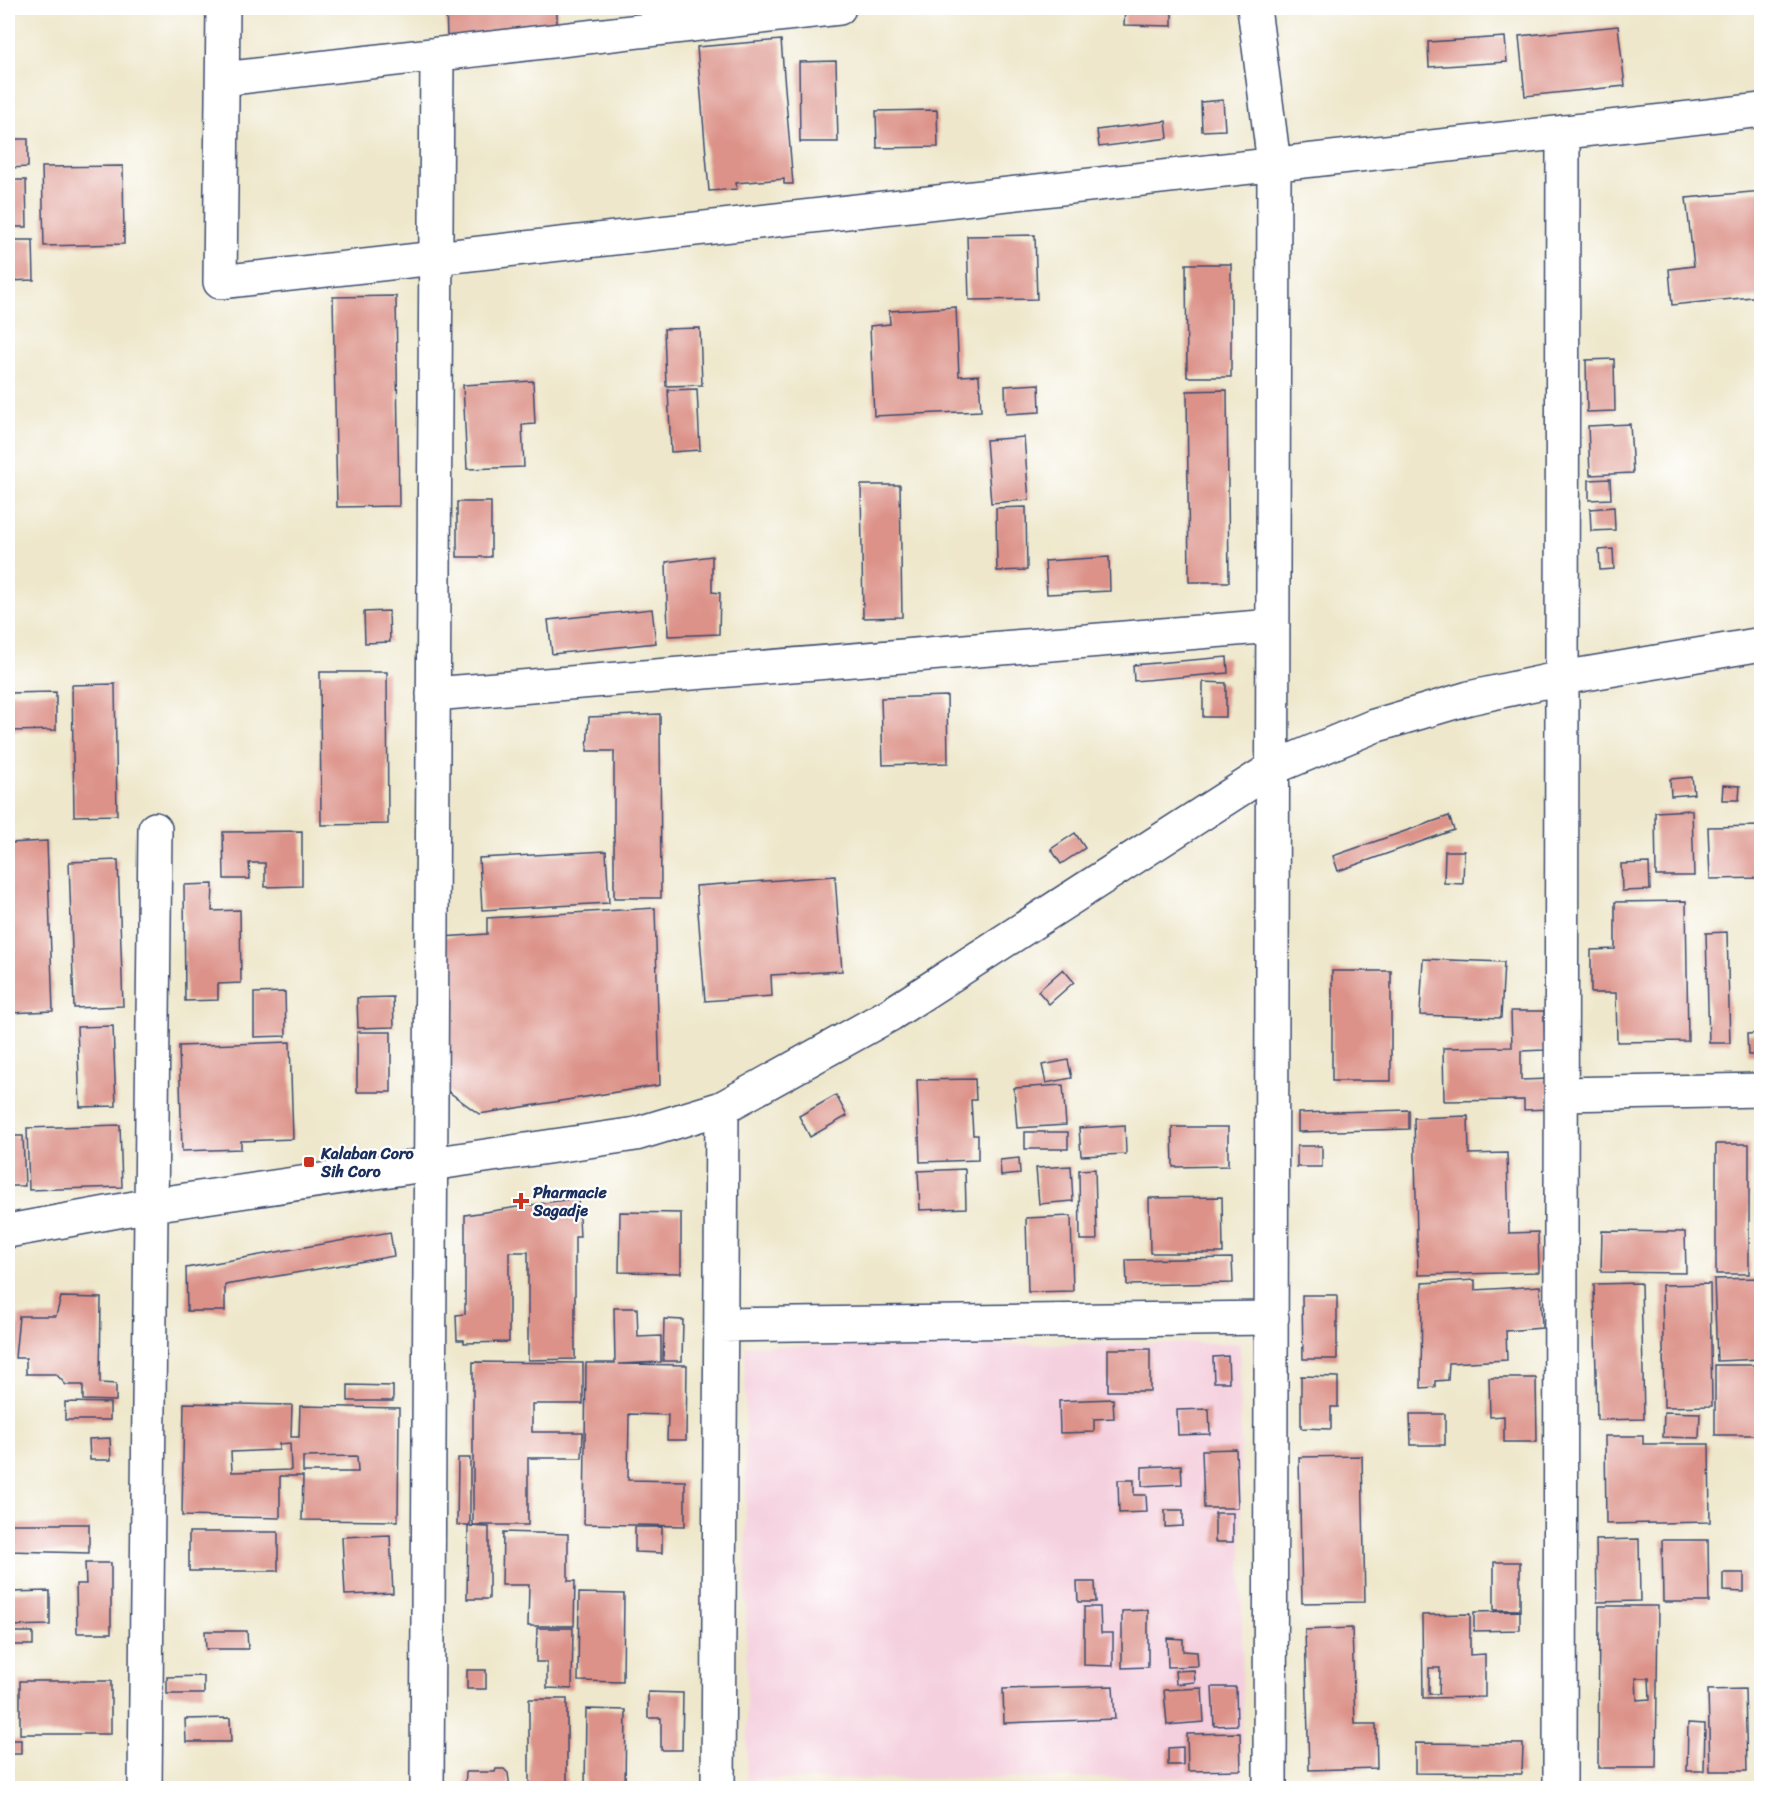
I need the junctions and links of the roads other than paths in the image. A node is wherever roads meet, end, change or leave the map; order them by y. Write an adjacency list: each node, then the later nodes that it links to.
1 (224, 8): 5 (street)
2 (839, 8): 4 (street)
3 (1254, 8): 8 (street)
4 (437, 54): 5 (street); 9 (street)
5 (223, 79): 9 (street)
6 (1761, 111): 7 (street)
7 (1563, 132): 8 (street); 12 (street)
8 (1274, 164): 9 (street); 10 (street)
9 (436, 258): 13 (street)
10 (1273, 626): 13 (street); 14 (street)
11 (1761, 644): 12 (street)
12 (1562, 678): 14 (street); 17 (street)
13 (434, 694): 19 (street)
14 (1273, 768): 18 (street); 22 (street)
15 (155, 829): 20 (street)
16 (1761, 1090): 17 (street)
17 (1561, 1094): 29 (street)
18 (722, 1108): 19 (street); 23 (street)
19 (431, 1164): 20 (street); 26 (street)
20 (151, 1205): 21 (street); 24 (street)
21 (8, 1231)
22 (1272, 1318): 23 (street); 28 (street)
23 (721, 1325): 27 (street)
24 (145, 1788)
25 (403, 1788): 26 (street)
26 (427, 1788)
27 (718, 1788)
28 (1270, 1788)
29 (1560, 1788)

